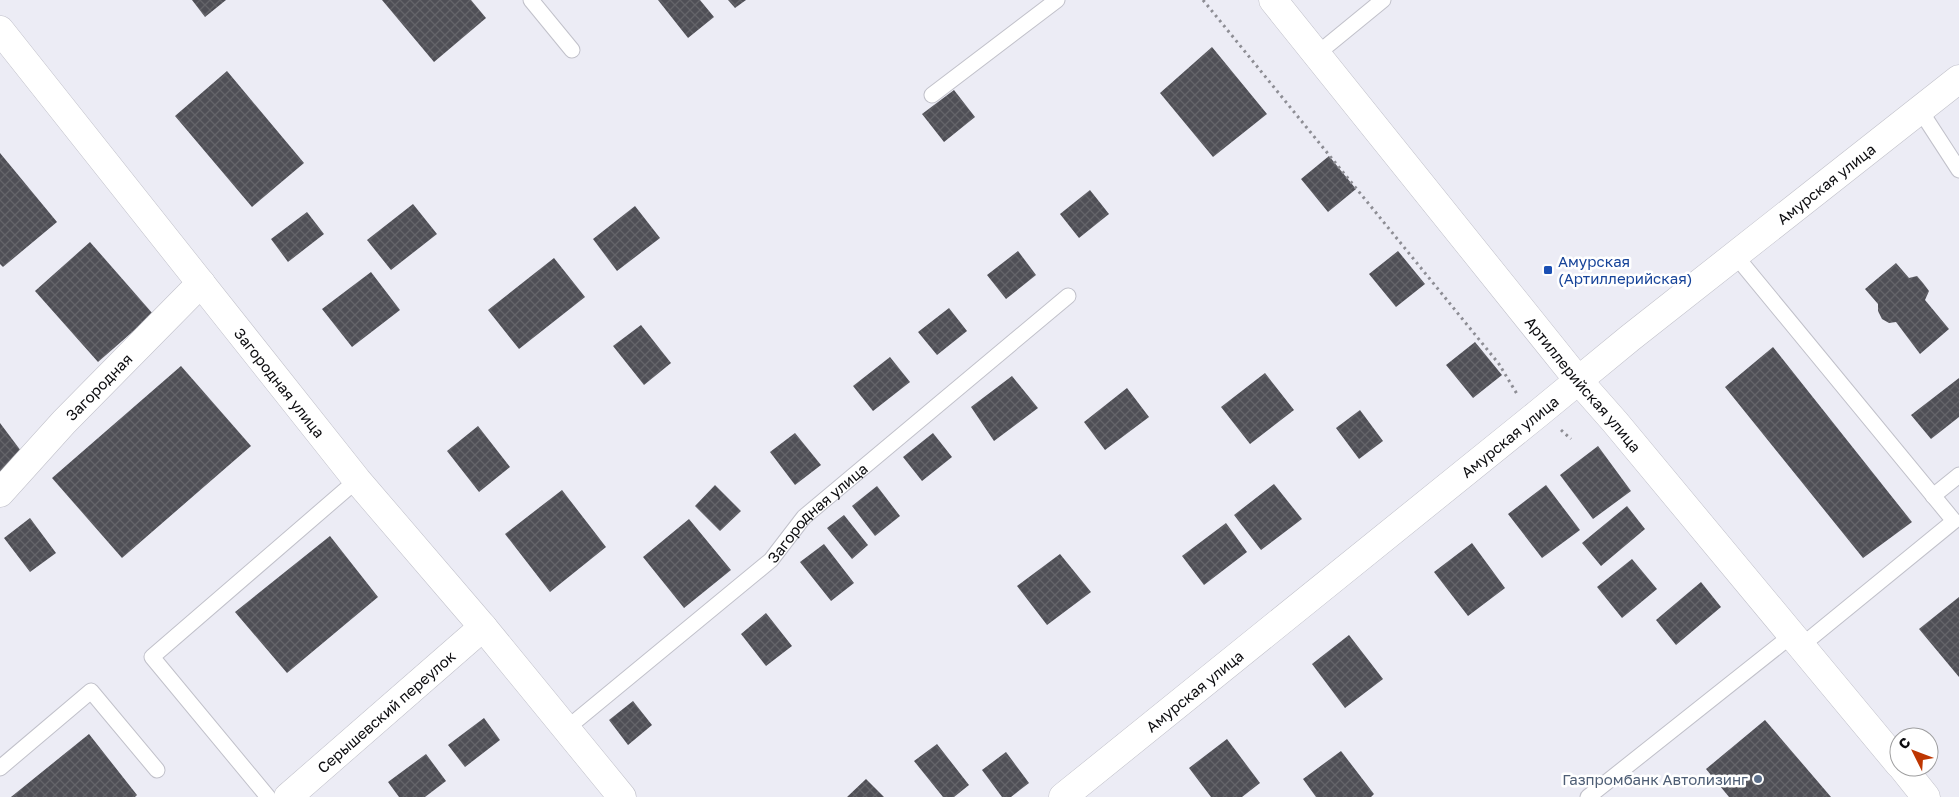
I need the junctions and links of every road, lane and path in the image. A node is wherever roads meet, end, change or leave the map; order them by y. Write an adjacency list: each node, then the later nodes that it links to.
1 (530, 0): 7 (lane)
2 (1057, 0): 10 (lane)
3 (1203, 0): 17 (path)
4 (1273, 0): 8 (street, Артиллерийская улица)
5 (1383, 0): 8 (lane)
6 (0, 30): 14 (street, Загородная улица)
7 (572, 50)
8 (1317, 54): 16 (street, Артиллерийская улица)
9 (1959, 79): 11 (street, Амурская улица)
10 (932, 95)
11 (1920, 110): 12 (lane); 13 (street, Амурская улица)
12 (1959, 170)
13 (1735, 255): 16 (street, Амурская улица); 22 (lane)
14 (201, 283): 20 (street, Загородная улица); 21 (street, Загородная)
15 (1068, 296): 26 (lane, Загородная улица)
16 (1578, 380): 17 (street, Амурская улица); 25 (street, Артиллерийская улица)
17 (1540, 412): 18 (path); 34 (street, Амурская улица)
18 (1571, 439)
19 (1959, 475): 22 (lane)
20 (357, 480): 24 (street, Загородная улица); 31 (lane)
21 (0, 493)
22 (1933, 496): 23 (lane)
23 (1956, 524): 25 (lane)
24 (483, 627): 26 (street, Загородная улица); 32 (street, Серышевский переулок)
25 (1797, 640): 27 (street, Артиллерийская улица); 35 (lane)
26 (566, 729): 33 (street, Загородная улица)
27 (1889, 752)
28 (0, 768): 29 (lane)
29 (157, 770)
30 (1910, 777): 36 (street)
31 (268, 797)
32 (288, 797)
33 (622, 797)
34 (1063, 797)
35 (1588, 797)
36 (1926, 797)

